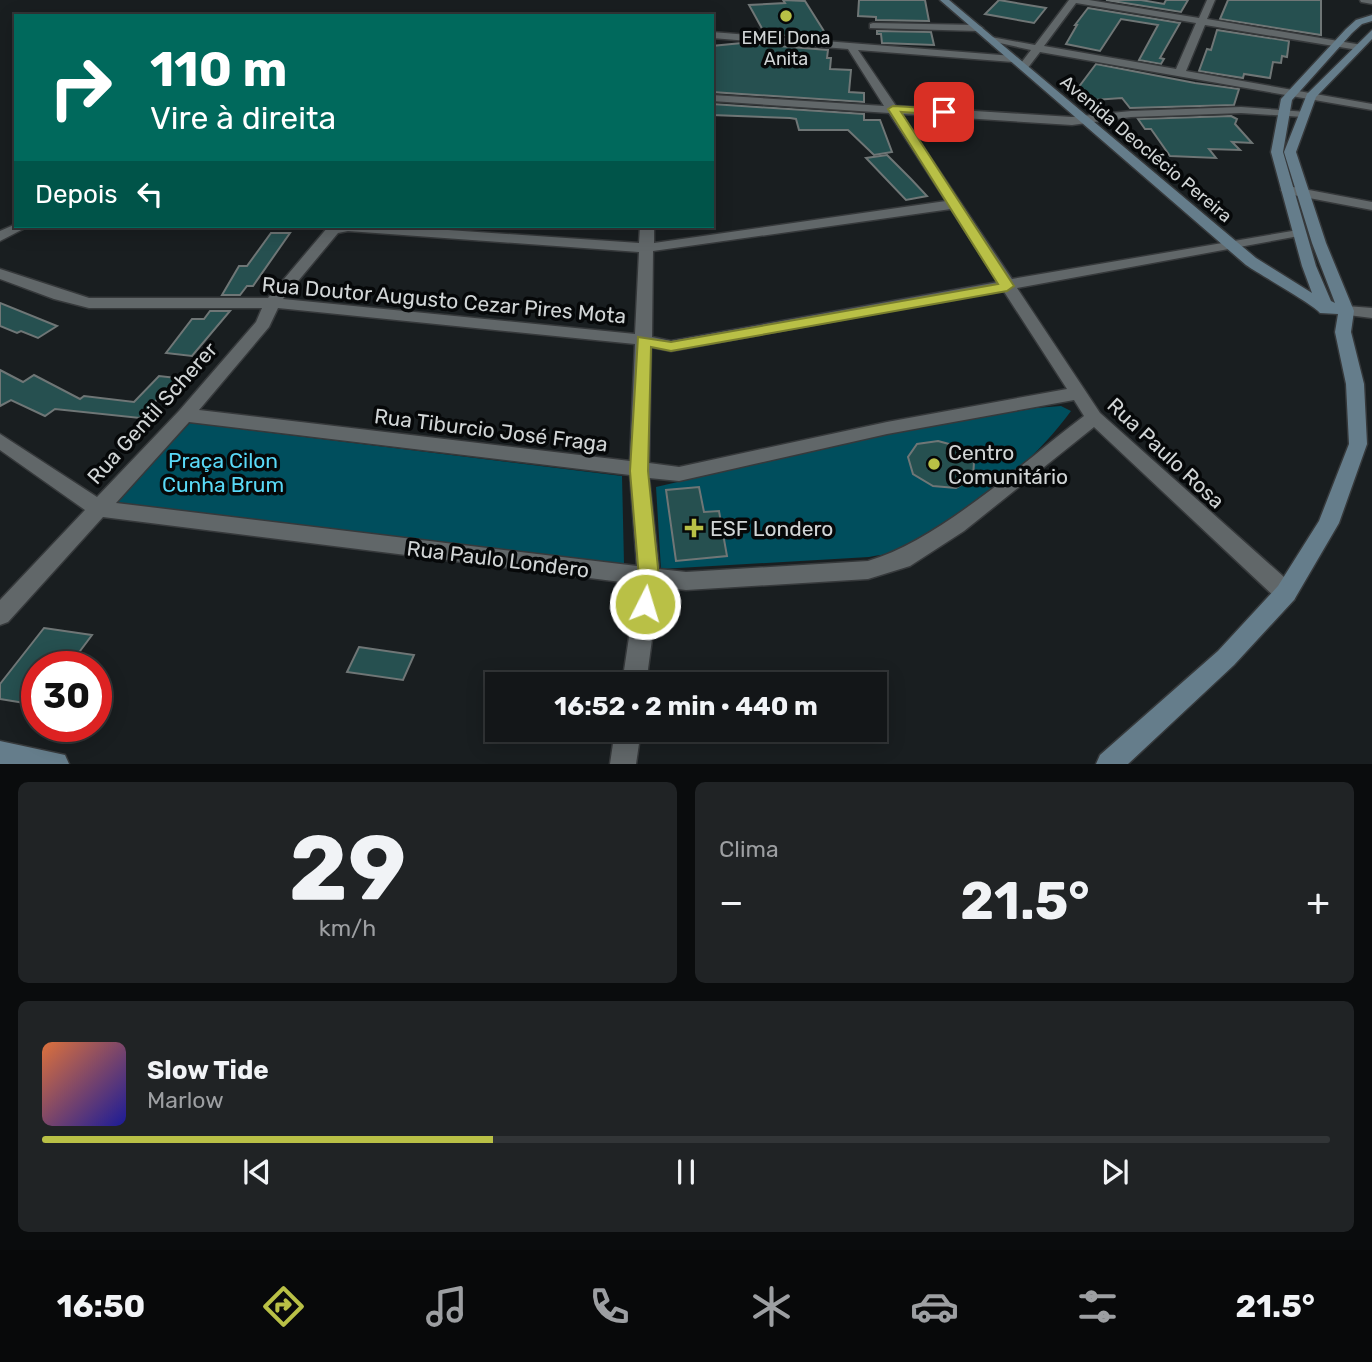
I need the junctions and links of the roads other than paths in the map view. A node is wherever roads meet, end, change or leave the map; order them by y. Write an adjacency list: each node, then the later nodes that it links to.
1 (944, 0): 9 (main road, Avenida Deoclécio Pereira)
2 (1074, 0): 7 (street); 16 (street)
3 (1211, 0): 7 (street)
4 (1364, 0): 5 (street)
5 (1372, 1)
6 (1372, 19): 13 (main road)
7 (1202, 20): 13 (street); 18 (street)
8 (873, 26): 9 (street)
9 (978, 28): 12 (main road, Avenida Deoclécio Pereira)
10 (1372, 33): 15 (main road)
11 (714, 34): 14 (street)
12 (991, 40): 16 (street); 17 (main road, Avenida Deoclécio Pereira)
13 (1338, 43): 15 (street); 19 (main road)
14 (851, 46): 17 (street); 23 (street, Rua Paulo Rosa)
15 (1358, 47): 20 (main road)
16 (1039, 48): 17 (street); 18 (street)
17 (1018, 63): 26 (main road, Avenida Deoclécio Pereira)
18 (1180, 72): 19 (street)
19 (1293, 92): 20 (street); 24 (main road)
20 (1311, 96): 22 (street); 25 (main road)
21 (714, 98): 23 (street)
22 (1372, 107)
23 (893, 109): 26 (street); 29 (street, Rua Paulo Rosa)
24 (1285, 111): 25 (street); 26 (street); 27 (main road)
25 (1303, 114): 28 (main road)
26 (1083, 118): 37 (main road, Avenida Deoclécio Pereira)
27 (1288, 190): 28 (street); 35 (main road)
28 (1304, 193): 30 (street); 43 (main road)
29 (955, 204): 38 (street); 40 (street, Rua Paulo Rosa)
30 (1372, 206)
31 (18, 228): 36 (street)
32 (345, 228): 41 (street, Rua Gentil Scherer)
33 (362, 228): 38 (street, Rua Gentil Scherer)
34 (647, 228): 38 (street)
35 (1299, 233): 37 (street, Rua Doutor Augusto Cezar Pires Mota); 43 (main road)
36 (0, 237)
37 (1232, 244): 40 (street, Rua Doutor Augusto Cezar Pires Mota); 43 (main road, Avenida Deoclécio Pereira)
38 (646, 248): 44 (street)
39 (0, 274): 41 (street, Rua Doutor Augusto Cezar Pires Mota)
40 (1007, 286): 44 (street, Rua Doutor Augusto Cezar Pires Mota); 45 (street, Rua Paulo Rosa)
41 (272, 303): 44 (street, Rua Doutor Augusto Cezar Pires Mota); 46 (street, Rua Gentil Scherer)
42 (1372, 313): 43 (street)
43 (1337, 314): 52 (main road)
44 (643, 340): 49 (street)
45 (1078, 393): 47 (street, Rua Paulo Rosa); 49 (street, Rua Tiburcio José Fraga)
46 (185, 415): 49 (street, Rua Tiburcio José Fraga); 50 (street, Rua Gentil Scherer)
47 (1094, 417): 51 (street, Rua Paulo Londero); 52 (street, Rua Paulo Rosa)
48 (0, 441): 50 (street, Rua Paulo Londero)
49 (639, 471): 51 (street)
50 (97, 508): 51 (street, Rua Paulo Londero); 53 (street, Rua Gentil Scherer)
51 (649, 578): 54 (street)
52 (1286, 593): 59 (main road)
53 (0, 615)
54 (636, 672)
55 (626, 742): 58 (street)
56 (0, 754): 57 (main road)
57 (56, 764)
58 (623, 764)
59 (1109, 764)

